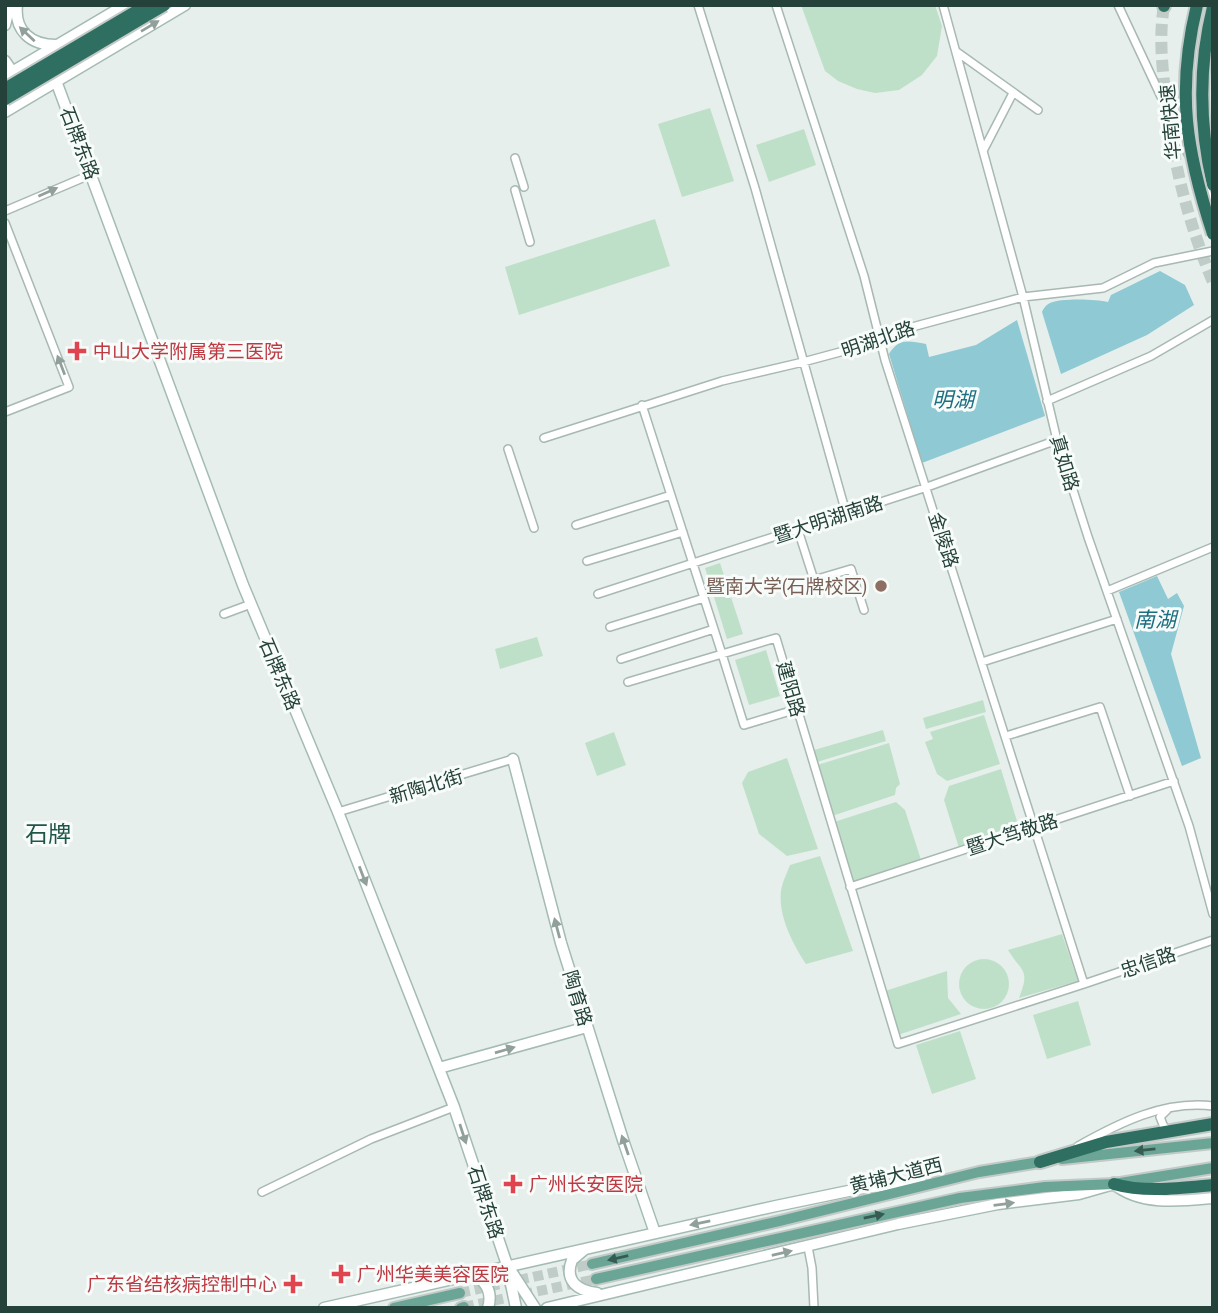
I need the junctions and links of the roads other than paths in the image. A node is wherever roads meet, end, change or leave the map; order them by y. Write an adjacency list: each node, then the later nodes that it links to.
1 (10, 5): 14 (street)
2 (17, 5): 16 (street, one-way to 2)
3 (125, 5): 13 (street)
4 (147, 5): 19 (highway, bridge)
5 (163, 5): 19 (highway, bridge)
6 (185, 5): 17 (street, one-way to 6)
7 (698, 5): 43 (street)
8 (776, 5): 42 (street, 金陵路)
9 (943, 5): 18 (street, 真如路)
10 (1118, 5): 34 (street)
11 (1197, 5): 37 (highway, 华南快速, bridge)
12 (1213, 7): 24 (highway, 华南快速)
13 (100, 20): 16 (street); 17 (street)
14 (5, 23)
15 (1213, 41): 24 (highway)
16 (57, 46): 21 (street)
17 (116, 46): 22 (street)
18 (956, 51): 25 (street); 28 (street, 真如路)
19 (75, 53): 23 (highway, bridge); 26 (highway, bridge)
20 (5, 61): 21 (street)
21 (8, 74): 22 (street)
22 (56, 81): 26 (street); 30 (street, 石牌东路)
23 (5, 89)
24 (1201, 90): 31 (highway, 华南快速)
25 (1013, 93): 27 (street); 28 (street)
26 (7, 104)
27 (1038, 110)
28 (983, 151): 40 (street, 真如路)
29 (515, 158): 32 (street)
30 (92, 174): 35 (street, one-way to 30); 63 (street, 石牌东路)
31 (1213, 185)
32 (524, 187)
33 (515, 190): 38 (street)
34 (1213, 206)
35 (5, 211)
36 (5, 223): 46 (street, one-way to 36)
37 (1213, 234)
38 (530, 242)
39 (1213, 251): 40 (street, 明湖北路)
40 (1023, 297): 42 (street, 明湖北路); 44 (street, 真如路)
41 (1213, 320): 44 (street)
42 (881, 341): 43 (street, 明湖北路); 50 (street, 金陵路)
43 (803, 362): 45 (street, 明湖北路); 52 (street)
44 (1047, 401): 48 (street, 真如路)
45 (642, 405): 47 (street, 明湖北路); 51 (street)
46 (5, 411)
47 (544, 438)
48 (1057, 440): 50 (street, 暨大明湖南路); 60 (street, 真如路)
49 (508, 449): 54 (street)
50 (927, 487): 52 (street, 暨大明湖南路); 71 (street, 金陵路)
51 (671, 495): 53 (street); 56 (street)
52 (846, 513): 55 (street, 暨大明湖南路)
53 (576, 525)
54 (534, 528)
55 (798, 530): 59 (street, 暨大明湖南路); 64 (street)
56 (683, 531): 58 (street); 59 (street)
57 (1213, 547): 60 (street)
58 (587, 561)
59 (692, 563): 61 (street, 暨大明湖南路); 62 (street)
60 (1107, 591): 66 (street, 真如路)
61 (598, 594)
62 (704, 598): 67 (street); 68 (street)
63 (251, 604): 65 (street); 78 (street, 石牌东路)
64 (864, 610)
65 (224, 614)
66 (1117, 619): 71 (street); 76 (street, 真如路)
67 (610, 627)
68 (715, 629): 69 (street); 70 (street)
69 (722, 654): 72 (street); 73 (street, 建阳路); 73 (street)
70 (621, 659)
71 (982, 662): 74 (street, 金陵路)
72 (628, 682)
73 (797, 709): 80 (street, 建阳路)
74 (1006, 736): 77 (street); 79 (street, 金陵路)
75 (513, 759): 78 (street, 新陶北街); 84 (street, 陶育路, one-way to 75)
76 (1174, 781): 77 (street, 暨大笃敬路); 81 (street, 真如路)
77 (1130, 796): 79 (street, 暨大笃敬路)
78 (338, 812): 85 (street, 石牌东路, one-way to 85)
79 (1034, 827): 80 (street, 暨大笃敬路); 83 (street, 金陵路)
80 (850, 887): 83 (street, 建阳路)
81 (1213, 914)
82 (1213, 940): 83 (street, 忠信路)
83 (1084, 984)
84 (587, 1027): 85 (street, one-way to 84); 100 (street, 陶育路, one-way to 84)
85 (439, 1069): 87 (street, 石牌东路)
86 (1213, 1106): 88 (street)
87 (454, 1107): 98 (street); 104 (street, 石牌东路, one-way to 104)
88 (1169, 1109): 90 (street); 92 (street)
89 (1213, 1124): 90 (highway)
90 (1169, 1130): 92 (highway)
91 (1213, 1143): 93 (main road, 黄埔大道西, one-way to 93)
92 (1068, 1152): 93 (highway)
93 (1040, 1162): 95 (main road, 黄埔大道西)
94 (1213, 1168): 96 (main road, 黄埔大道西)
95 (946, 1180): 100 (street, one-way to 100); 103 (main road, 黄埔大道西, one-way to 103)
96 (1114, 1184): 97 (highway); 99 (street); 102 (street, one-way to 96); 106 (main road, 黄埔大道西, one-way to 96)
97 (1213, 1185)
98 (262, 1192)
99 (1213, 1198)
100 (655, 1233): 101 (street)
101 (589, 1247): 104 (street); 108 (street)
102 (808, 1247): 108 (street, one-way to 102); 115 (street)
103 (592, 1264)
104 (507, 1265): 105 (street); 112 (street); 113 (street)
105 (472, 1273): 109 (street); 111 (street)
106 (596, 1279)
107 (460, 1293): 110 (main road)
108 (603, 1294): 114 (street)
109 (324, 1308)
110 (394, 1308)
111 (488, 1308)
112 (516, 1308)
113 (535, 1308)
114 (547, 1308)
115 (814, 1308)

